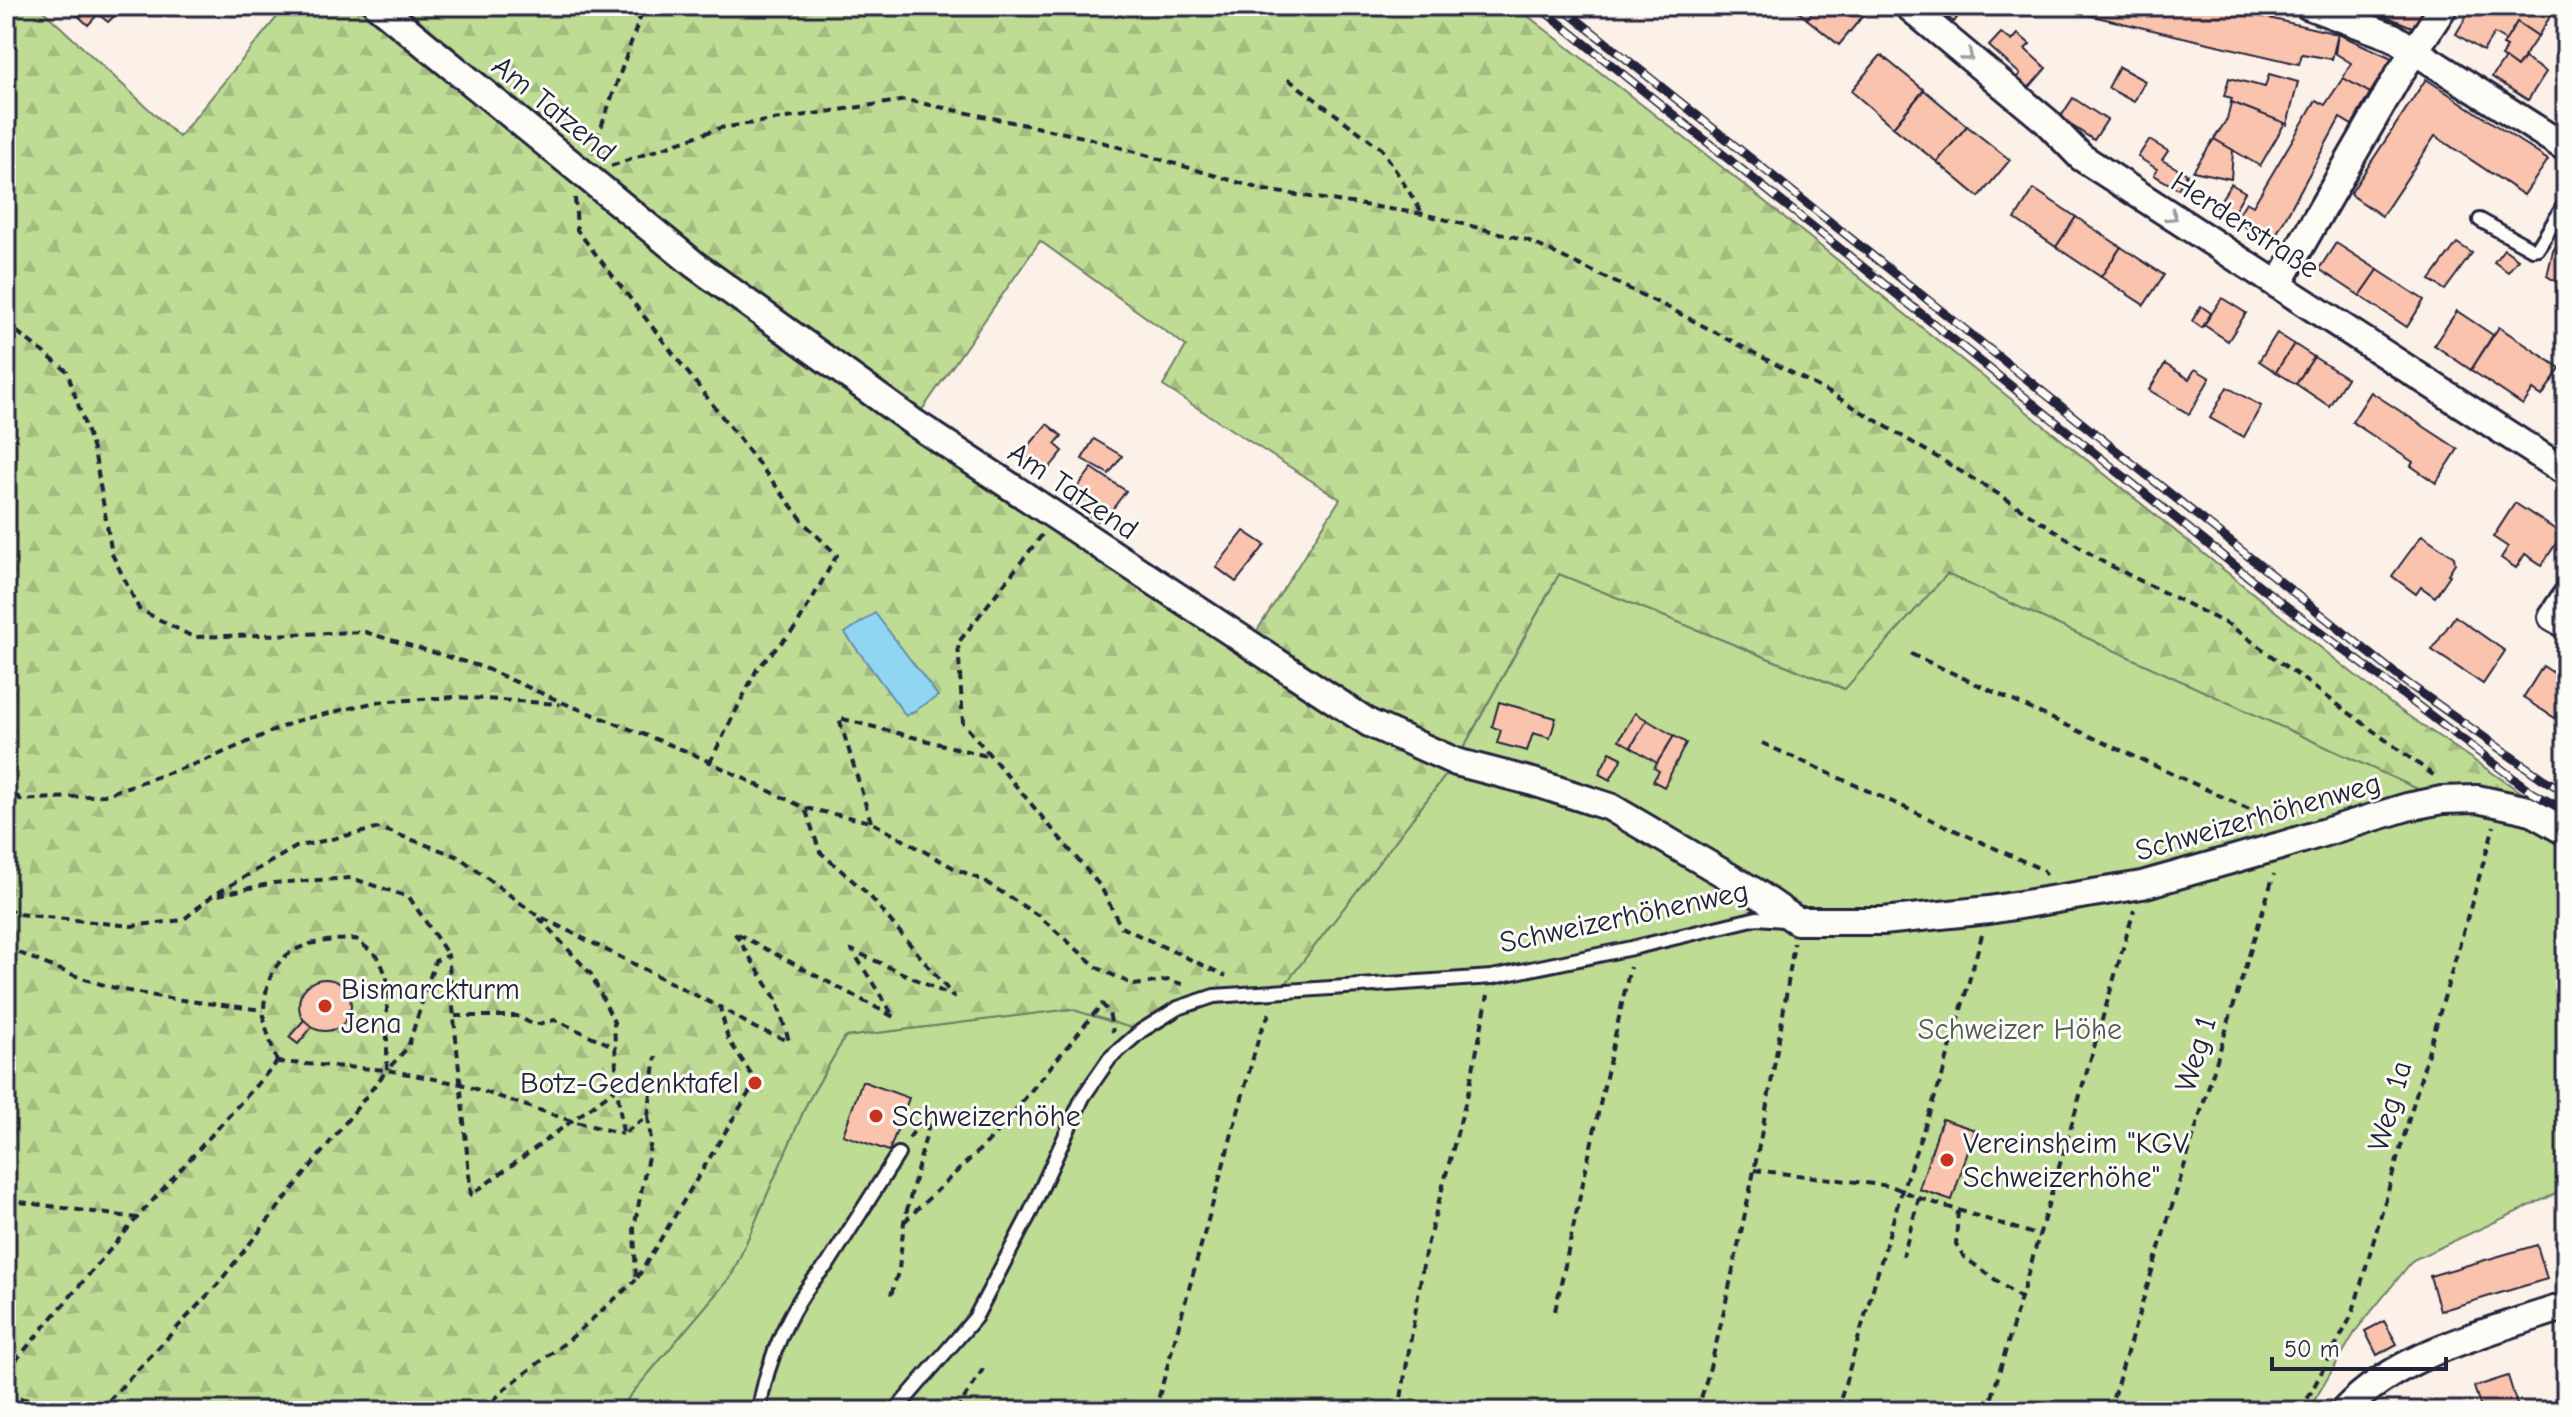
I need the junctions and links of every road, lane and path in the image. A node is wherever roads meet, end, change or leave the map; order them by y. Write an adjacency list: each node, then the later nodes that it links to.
1 (378, 6): 9 (street, Am Tatzend)
2 (644, 6): 9 (path)
3 (1908, 6): 13 (street, Herderstraße, one-way to 13)
4 (2309, 6): 6 (street)
5 (2444, 6): 6 (street)
6 (2415, 50): 8 (street); 13 (street)
7 (1288, 79): 11 (path)
8 (2566, 148)
9 (584, 175): 11 (path); 16 (street, Am Tatzend); 23 (path)
10 (2566, 202): 12 (lane)
11 (1423, 214): 24 (path)
12 (2480, 220)
13 (2278, 285): 15 (street, Herderstraße)
14 (6, 323): 20 (path)
15 (2566, 472)
16 (1055, 518): 22 (path); 37 (street, Am Tatzend)
17 (2566, 596): 18 (street)
18 (2566, 625)
19 (1911, 654): 30 (path)
20 (566, 704): 23 (path); 25 (path)
21 (1762, 743): 33 (path)
22 (992, 757): 28 (path); 43 (path)
23 (710, 762): 27 (path)
24 (2439, 779)
25 (6, 786)
26 (2500, 804): 29 (street, Schweizerhöhenweg); 30 (street, Schweizerhöhenweg); 85 (path, Weg 1a)
27 (805, 808): 28 (path); 44 (path)
28 (871, 822): 43 (path)
29 (2566, 832)
30 (2280, 846): 31 (street, Schweizerhöhenweg); 84 (path, Weg 1)
31 (2142, 885): 33 (street, Schweizerhöhenweg); 64 (path)
32 (212, 896): 34 (path); 36 (path); 40 (path)
33 (2057, 899): 35 (street, Schweizerhöhenweg)
34 (6, 908)
35 (1989, 910): 37 (street, Schweizerhöhenweg); 59 (path)
36 (535, 914): 44 (path); 47 (path)
37 (1797, 921): 39 (lane, Schweizerhöhenweg); 58 (path)
38 (6, 947): 45 (path)
39 (1632, 948): 41 (lane, Schweizerhöhenweg); 70 (path)
40 (448, 955): 46 (path); 51 (path)
41 (1492, 977): 42 (lane, Schweizerhöhenweg); 80 (path)
42 (1280, 991): 43 (lane, Schweizerhöhenweg); 79 (path)
43 (1214, 996): 49 (lane, Schweizerhöhenweg)
44 (720, 1007): 66 (path)
45 (263, 1010): 50 (path); 51 (path)
46 (455, 1016): 47 (path); 52 (path)
47 (615, 1047): 53 (path)
48 (656, 1056): 54 (path)
49 (1110, 1058): 67 (path); 77 (lane, Schweizerhöhenweg)
50 (277, 1062): 51 (path); 63 (path)
51 (387, 1070): 52 (path); 74 (path)
52 (461, 1084): 55 (path); 55 (path)
53 (617, 1088): 55 (path); 56 (path)
54 (648, 1116): 56 (path); 66 (path)
55 (572, 1121): 56 (path)
56 (623, 1134)
57 (898, 1154): 76 (lane)
58 (1754, 1170): 59 (path); 81 (path)
59 (1902, 1190): 60 (path); 82 (path)
60 (1919, 1198): 62 (path); 65 (path)
61 (6, 1200): 63 (path)
62 (1958, 1210): 64 (path); 68 (path)
63 (137, 1218): 72 (path)
64 (2040, 1236): 68 (path)
65 (1903, 1256)
66 (636, 1280): 75 (path)
67 (891, 1295)
68 (2022, 1299): 83 (path)
69 (2566, 1306): 86 (street)
70 (1555, 1311)
71 (985, 1366): 78 (path)
72 (6, 1372)
73 (6, 1397): 74 (path)
74 (101, 1409)
75 (483, 1411)
76 (759, 1411)
77 (895, 1411)
78 (956, 1411)
79 (1155, 1411)
80 (1399, 1411)
81 (1697, 1411)
82 (1837, 1411)
83 (1988, 1411)
84 (2109, 1411)
85 (2301, 1411)
86 (2344, 1411)

